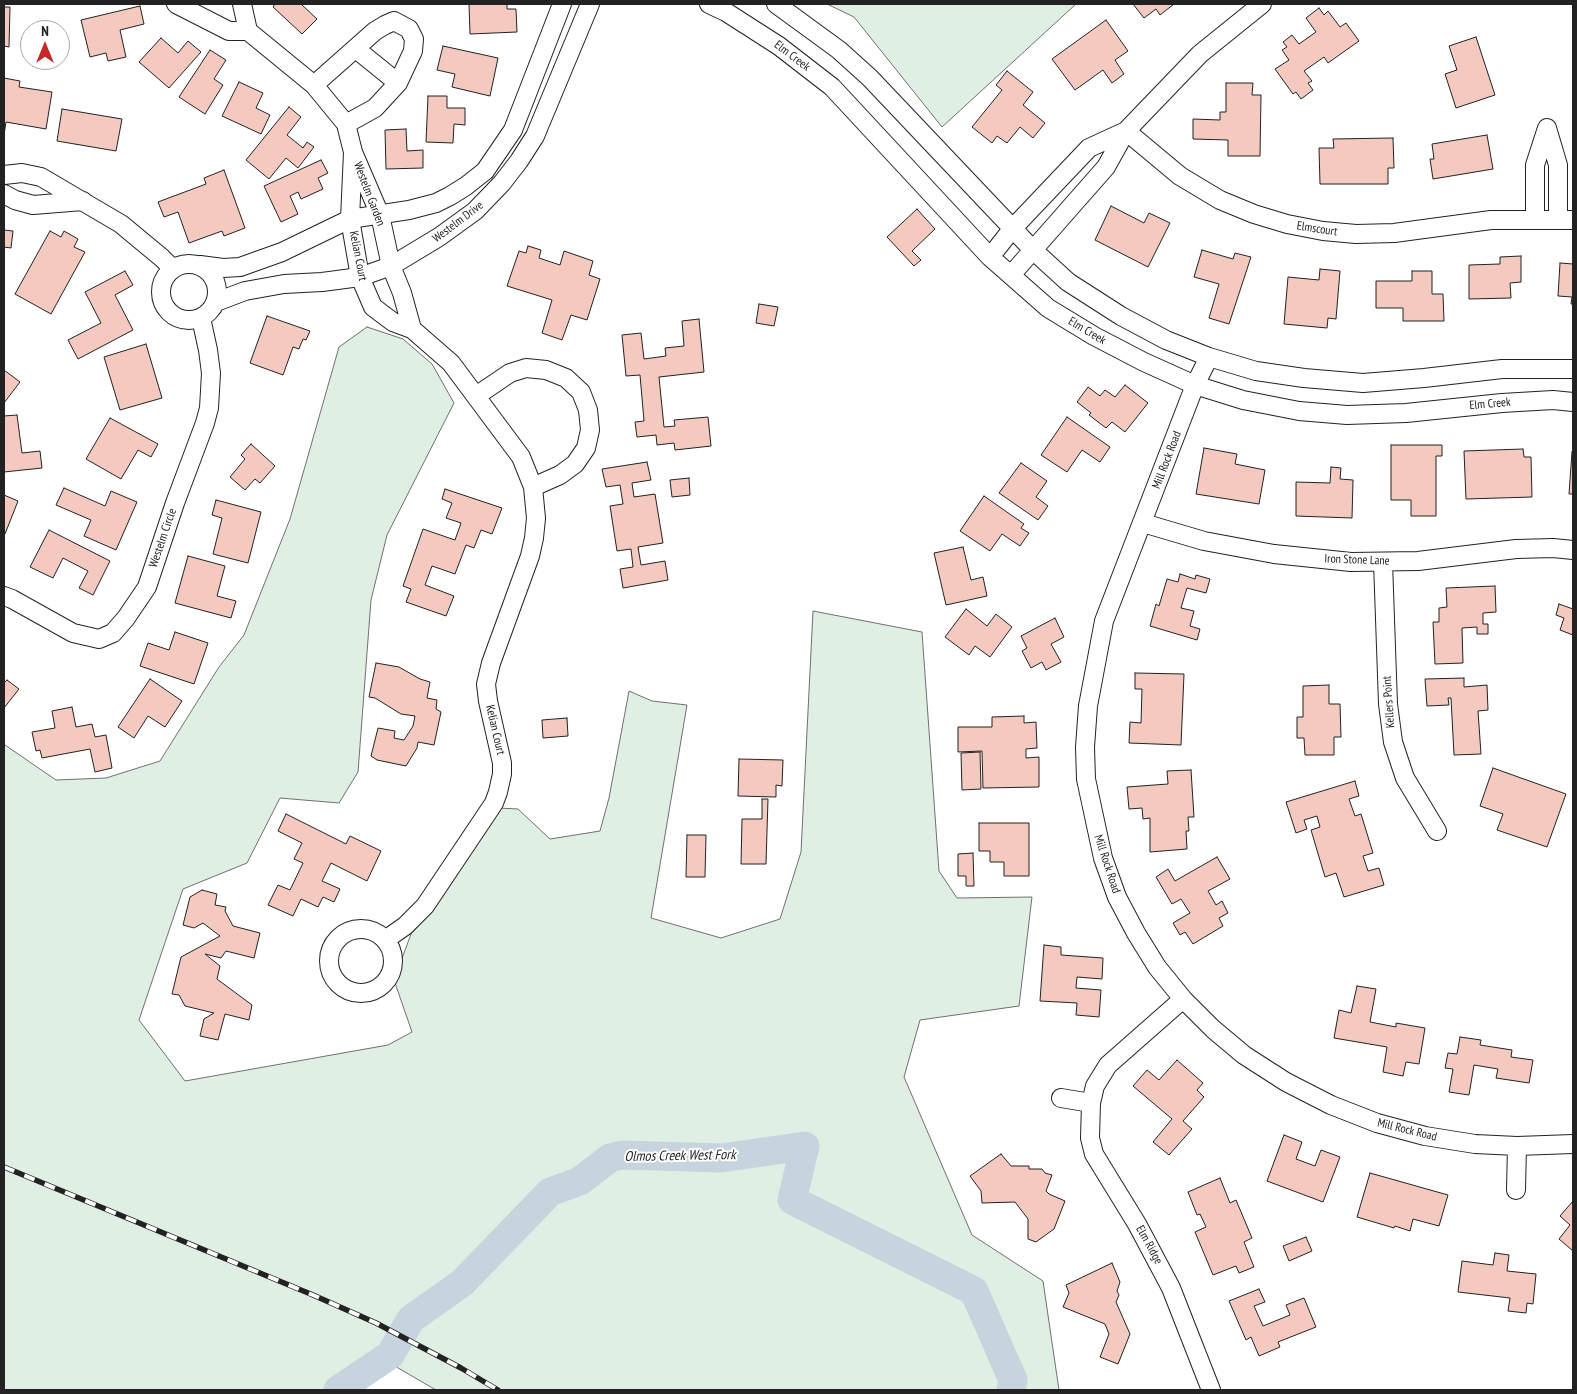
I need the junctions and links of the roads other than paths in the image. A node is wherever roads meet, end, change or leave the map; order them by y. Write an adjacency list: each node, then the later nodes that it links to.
1 (176, 4): 8 (street)
2 (242, 4): 8 (street)
3 (562, 4): 20 (street, Westelm Drive)
4 (590, 4): 28 (street, Westelm Drive)
5 (709, 4): 26 (street, Elm Creek)
6 (776, 4): 24 (street)
7 (1262, 4): 13 (street)
8 (248, 31): 11 (street, Westelm Garden)
9 (356, 49): 10 (street); 10 (street); 11 (street)
10 (398, 83): 12 (street)
11 (314, 86): 12 (street, Westelm Garden)
12 (346, 124): 14 (street, Westelm Garden)
13 (1126, 131): 16 (street); 18 (street); 22 (street, Elmscourt)
14 (353, 152): 20 (street, Westelm Garden); 21 (street, Westelm Garden)
15 (4, 174): 19 (street)
16 (1060, 178): 18 (street); 24 (street)
17 (4, 194): 19 (street)
18 (1081, 196): 25 (street)
19 (83, 201): 29 (street)
20 (380, 215): 21 (street, Westelm Drive); 28 (street, Westelm Garden)
21 (350, 219): 27 (street, Westelm Drive); 31 (street, Kelian Court)
22 (1535, 220): 23 (street, Elmscourt); 23 (street, Elmscourt)
23 (1566, 220)
24 (1013, 228): 25 (street); 26 (street)
25 (1034, 250): 30 (street); 35 (street)
26 (990, 257): 30 (street, Elm Creek)
27 (200, 266): 29 (street); 32 (street)
28 (392, 266): 31 (street, Westelm Drive); 34 (street)
29 (173, 269): 33 (street)
30 (1011, 275): 37 (street, Elm Creek)
31 (360, 277): 32 (street, Westelm Drive); 34 (street, Kelian Court)
32 (216, 302): 33 (street)
33 (201, 318): 44 (street, Westelm Circle)
34 (412, 329): 38 (street, Kelian Court)
35 (1208, 357): 36 (street); 37 (street, Mill Rock Road)
36 (1573, 369)
37 (1196, 385): 39 (street, Elm Creek); 41 (street, Mill Rock Road)
38 (476, 396): 40 (street, Kelian Court); 40 (street)
39 (1573, 402)
40 (533, 487): 46 (street, Kelian Court)
41 (1143, 523): 43 (street, Iron Stone Lane); 47 (street, Mill Rock Road)
42 (1573, 550): 43 (street, Iron Stone Lane)
43 (1383, 562): 45 (street, Kellers Point)
44 (4, 596)
45 (1437, 831)
46 (385, 940)
47 (1183, 999): 49 (street, Elm Ridge); 51 (street, Mill Rock Road)
48 (1061, 1098): 49 (street)
49 (1091, 1104): 53 (street, Elm Ridge)
50 (1573, 1144): 51 (street, Mill Rock Road)
51 (1517, 1146): 52 (street)
52 (1516, 1190)
53 (1210, 1390)

